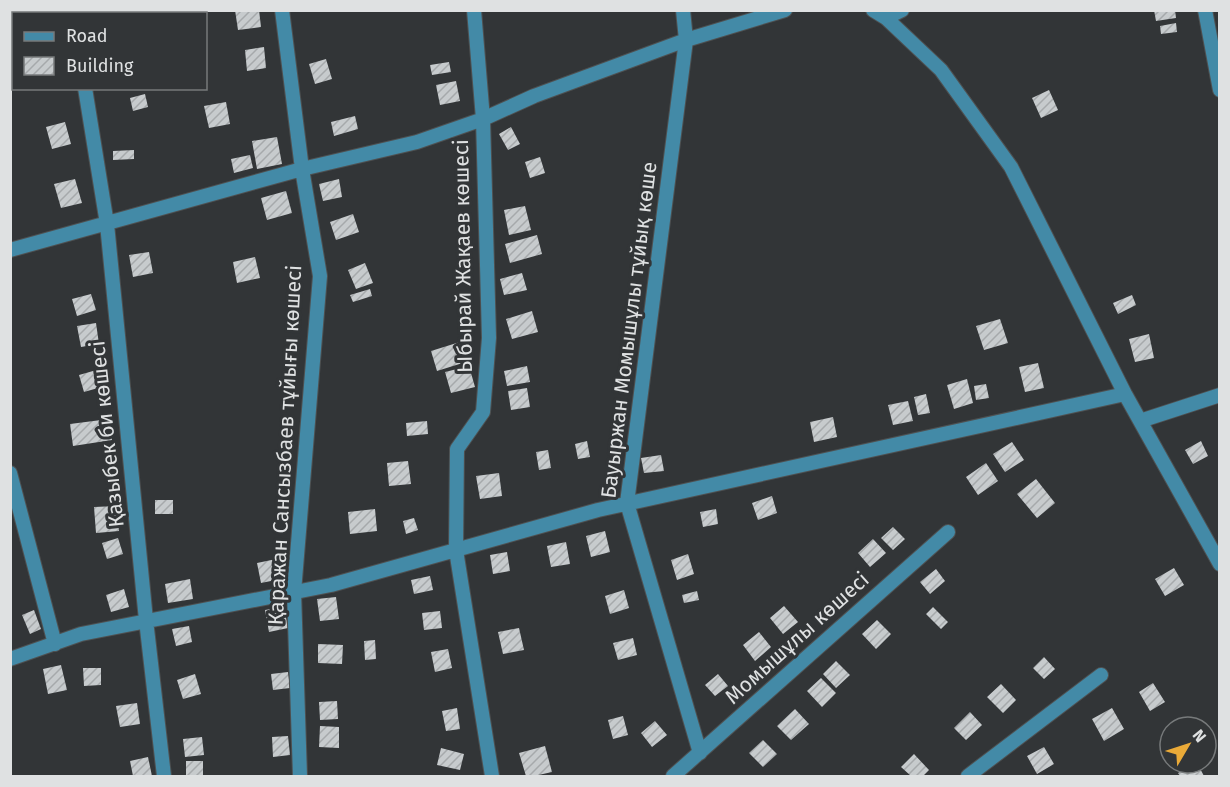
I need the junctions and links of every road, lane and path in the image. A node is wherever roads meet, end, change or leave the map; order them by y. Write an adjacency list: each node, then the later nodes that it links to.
1 (282, 10): 13 (street, Қаражан Сансызбаев тұйығы көшесі)
2 (474, 10): 12 (street, Ыбырай Жақаев көшесі)
3 (683, 10): 9 (street, Бауыржан Момышұлы тұйық көше)
4 (785, 10): 9 (street)
5 (873, 10): 8 (street)
6 (902, 10): 8 (street)
7 (1205, 10): 11 (street)
8 (886, 18): 16 (street)
9 (686, 40): 12 (street); 20 (street, Бауыржан Момышұлы тұйық көше)
10 (86, 90): 14 (street, Қазыбек би көшесі)
11 (1220, 90)
12 (483, 118): 13 (street); 22 (street, Ыбырай Жақаев көшесі)
13 (302, 169): 14 (street); 24 (street, Қаражан Сансызбаев тұйығы көшесі)
14 (107, 224): 15 (street); 25 (street, Қазыбек би көшесі)
15 (10, 250)
16 (1125, 394): 18 (street); 20 (street)
17 (1220, 395): 18 (street)
18 (1140, 422): 23 (street)
19 (10, 473): 26 (street)
20 (627, 503): 22 (street); 29 (street, Бауыржан Момышұлы тұйық көше)
21 (948, 532): 29 (street, Момышұлы көшесі)
22 (456, 550): 24 (street); 32 (street, Ыбырай Жақаев көшесі)
23 (1220, 564)
24 (294, 592): 25 (street); 31 (street, Қаражан Сансызбаев тұйығы көшесі)
25 (146, 620): 26 (street); 30 (street, Қазыбек би көшесі)
26 (56, 644): 27 (street)
27 (10, 659)
28 (1101, 675): 34 (street)
29 (700, 753): 33 (street, Момышұлы көшесі)
30 (164, 777)
31 (300, 777)
32 (492, 777)
33 (673, 777)
34 (968, 777)

